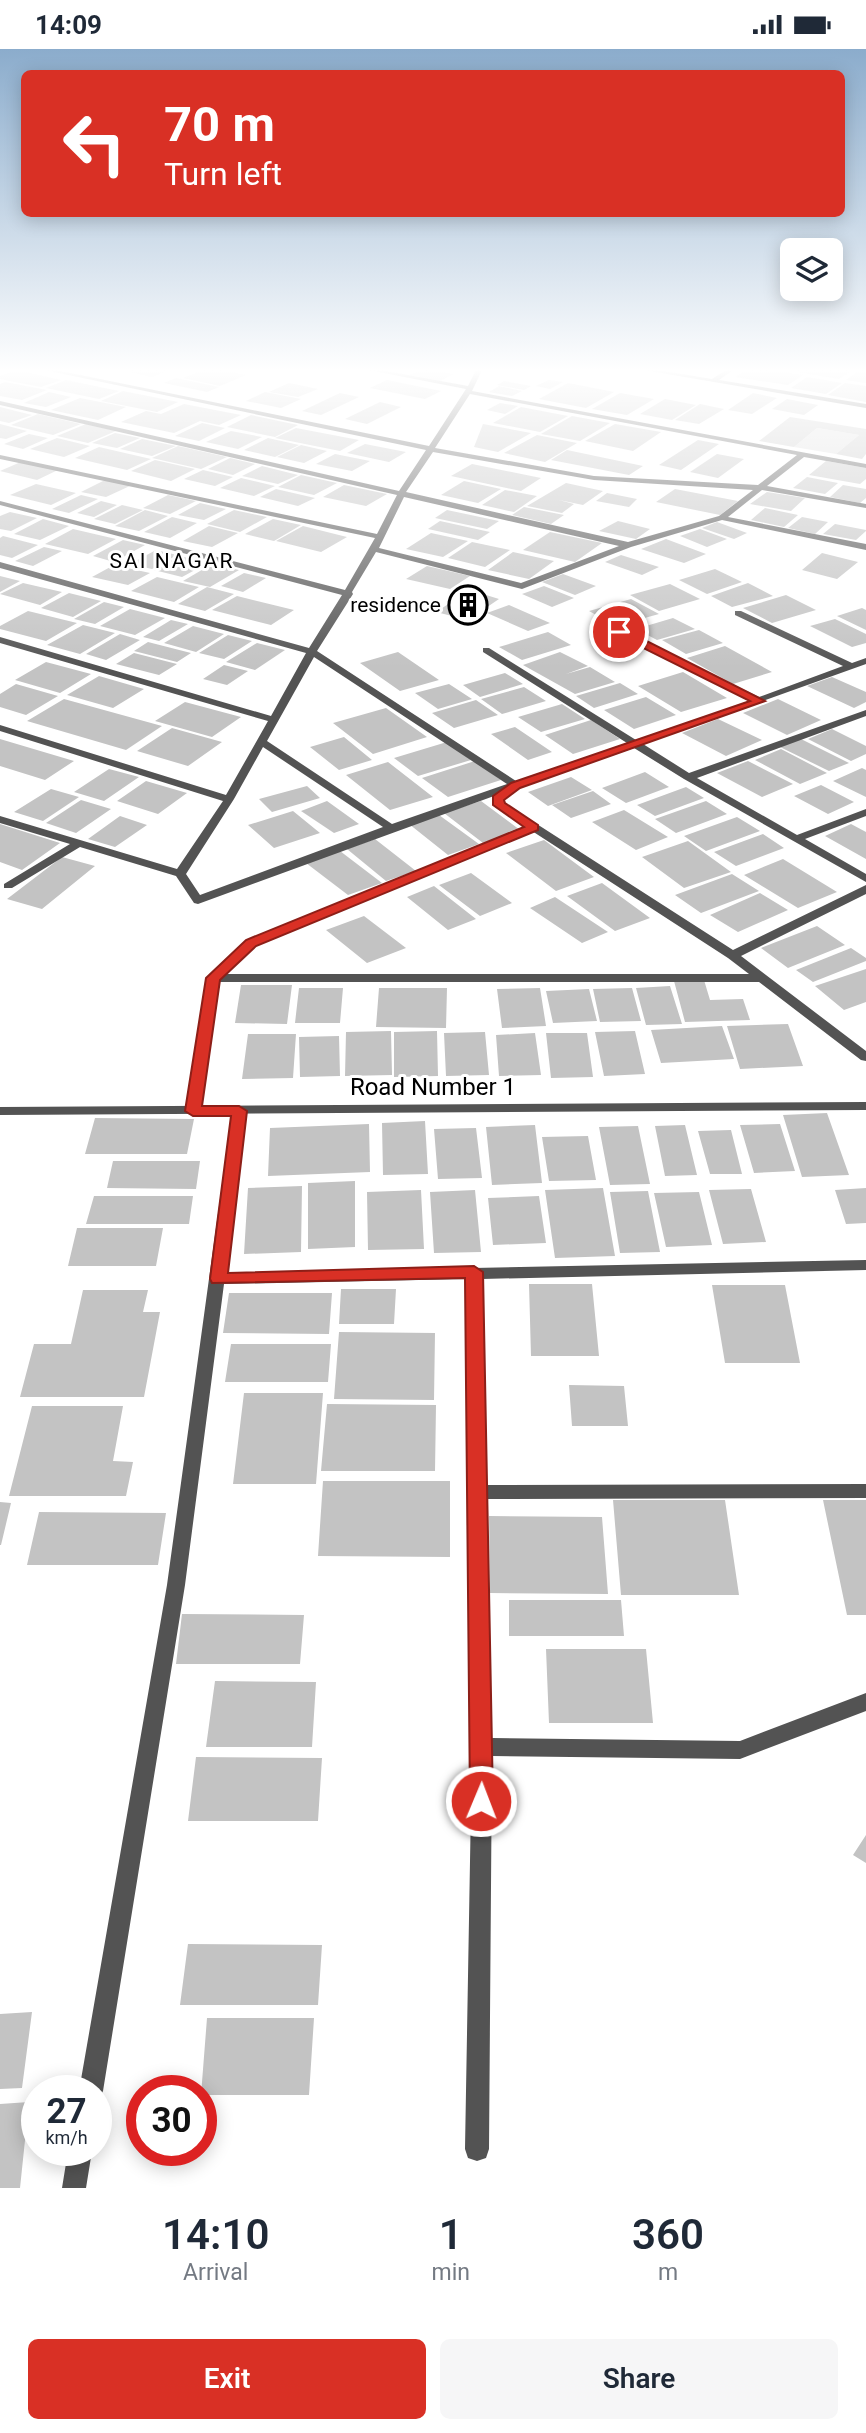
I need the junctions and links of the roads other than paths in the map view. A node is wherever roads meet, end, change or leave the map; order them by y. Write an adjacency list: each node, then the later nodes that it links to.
1 (51, 468): 11 (street)
2 (286, 468): 7 (street)
3 (419, 468): 7 (street)
4 (535, 468): 6 (street)
5 (787, 468): 6 (street)
6 (763, 488): 9 (street); 10 (street)
7 (401, 494): 11 (street); 12 (street)
8 (0, 503): 16 (street)
9 (866, 506)
10 (722, 518): 12 (street); 13 (street)
11 (380, 537): 14 (street)
12 (628, 545): 14 (street)
13 (866, 547)
14 (374, 549): 16 (street)
15 (0, 565): 21 (street)
16 (348, 594): 21 (street)
17 (738, 613): 23 (street)
18 (619, 632): 24 (street)
19 (0, 640): 26 (street)
20 (486, 650): 29 (street)
21 (312, 652): 26 (street); 31 (street)
22 (866, 661): 23 (street)
23 (850, 666): 24 (street)
24 (759, 701): 29 (street)
25 (866, 713): 30 (street)
26 (274, 720): 28 (street)
27 (0, 728): 32 (street)
28 (262, 742): 32 (street); 36 (street)
29 (636, 744): 30 (street); 31 (street)
30 (688, 777): 37 (street)
31 (515, 785): 35 (street); 36 (street)
32 (229, 799): 39 (street)
33 (866, 812): 37 (street)
34 (0, 819): 38 (street)
35 (533, 827): 43 (street); 44 (street)
36 (391, 828): 39 (street)
37 (798, 838): 40 (street)
38 (79, 843): 39 (street); 41 (street)
39 (180, 874)
40 (866, 879)
41 (8, 886)
42 (866, 889): 43 (street)
43 (732, 955): 45 (street)
44 (213, 978): 45 (street); 49 (street)
45 (761, 978): 46 (street)
46 (866, 1058)
47 (866, 1106): 50 (street, Road Number 1)
48 (0, 1111): 49 (street, Road Number 1)
49 (193, 1111): 50 (street, Road Number 1)
50 (239, 1111): 53 (street)
51 (866, 1265): 52 (street)
52 (474, 1272): 53 (street); 55 (street)
53 (219, 1279): 58 (street)
54 (866, 1491): 55 (street)
55 (476, 1492): 57 (street)
56 (866, 1702): 57 (street)
57 (482, 1747): 59 (street)
58 (93, 2075)
59 (477, 2149)
60 (78, 2166): 61 (street)
61 (74, 2188)

